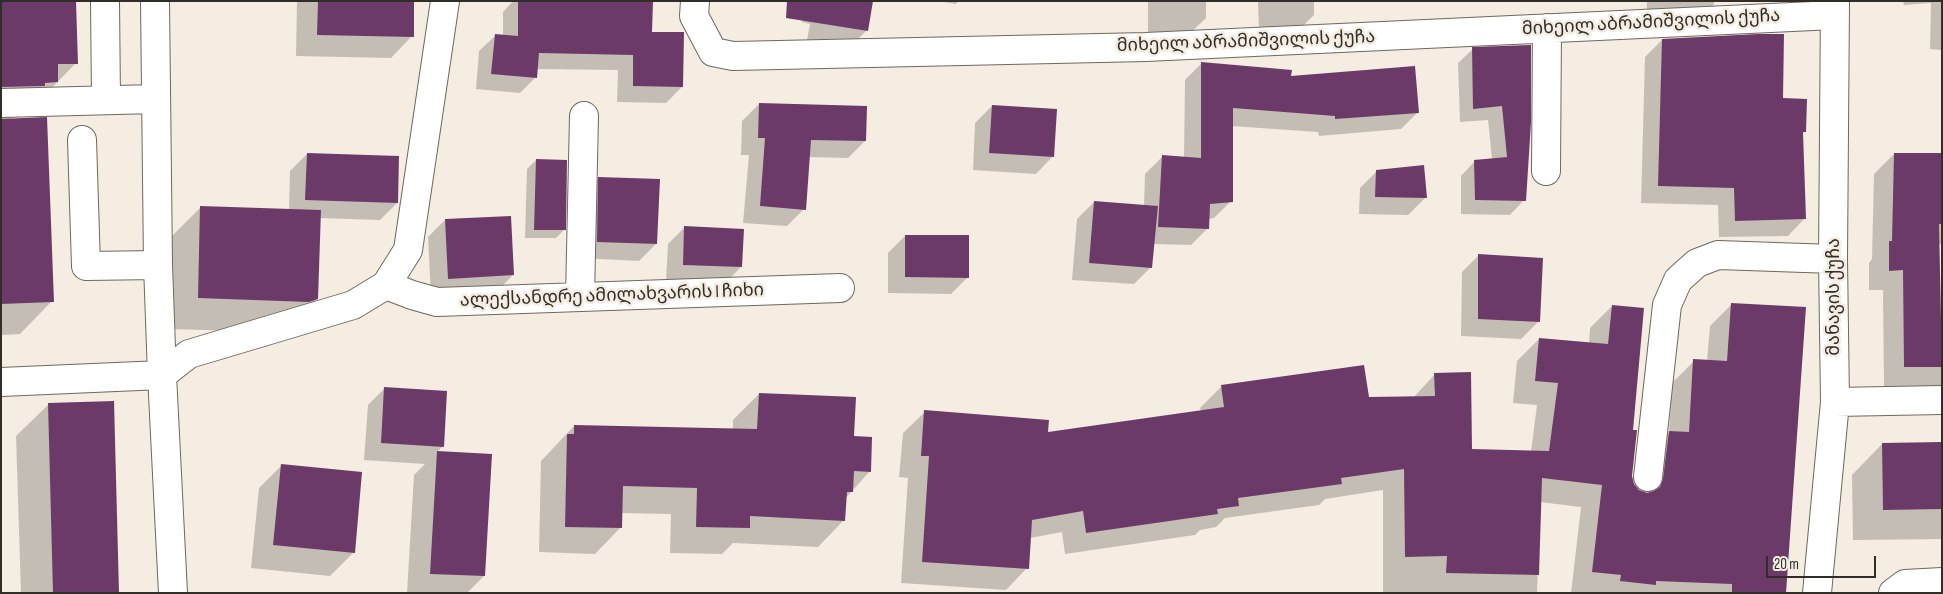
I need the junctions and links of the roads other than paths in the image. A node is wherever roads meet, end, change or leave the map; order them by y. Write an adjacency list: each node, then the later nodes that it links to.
1 (105, 1): 8 (street)
2 (155, 1): 7 (street)
3 (445, 1): 15 (street)
4 (695, 1): 6 (street, მიხეილ აბრამიშვილის ქუჩა)
5 (1835, 8): 6 (street, მიხეილ აბრამიშვილის ქუჩა); 13 (street, მანავის ქუჩა)
6 (1547, 28): 12 (street)
7 (155, 99): 8 (street); 14 (street)
8 (106, 100): 9 (street)
9 (1, 103)
10 (584, 116): 17 (street)
11 (82, 140): 14 (street)
12 (1546, 171)
13 (1833, 259): 21 (street, მანავის ქუჩა); 22 (street)
14 (158, 265): 18 (street)
15 (386, 285): 17 (street, ალექსანდრე ამილახვარის I ჩიხი); 18 (street)
16 (840, 288): 17 (street, ალექსანდრე ამილახვარის I ჩიხი)
17 (580, 297)
18 (162, 375): 19 (street); 24 (street)
19 (1, 382)
20 (1942, 400): 21 (street)
21 (1835, 402): 25 (street, მანავის ქუჩა)
22 (1648, 477)
23 (1942, 582): 26 (street)
24 (173, 593)
25 (1817, 593)
26 (1893, 593)

